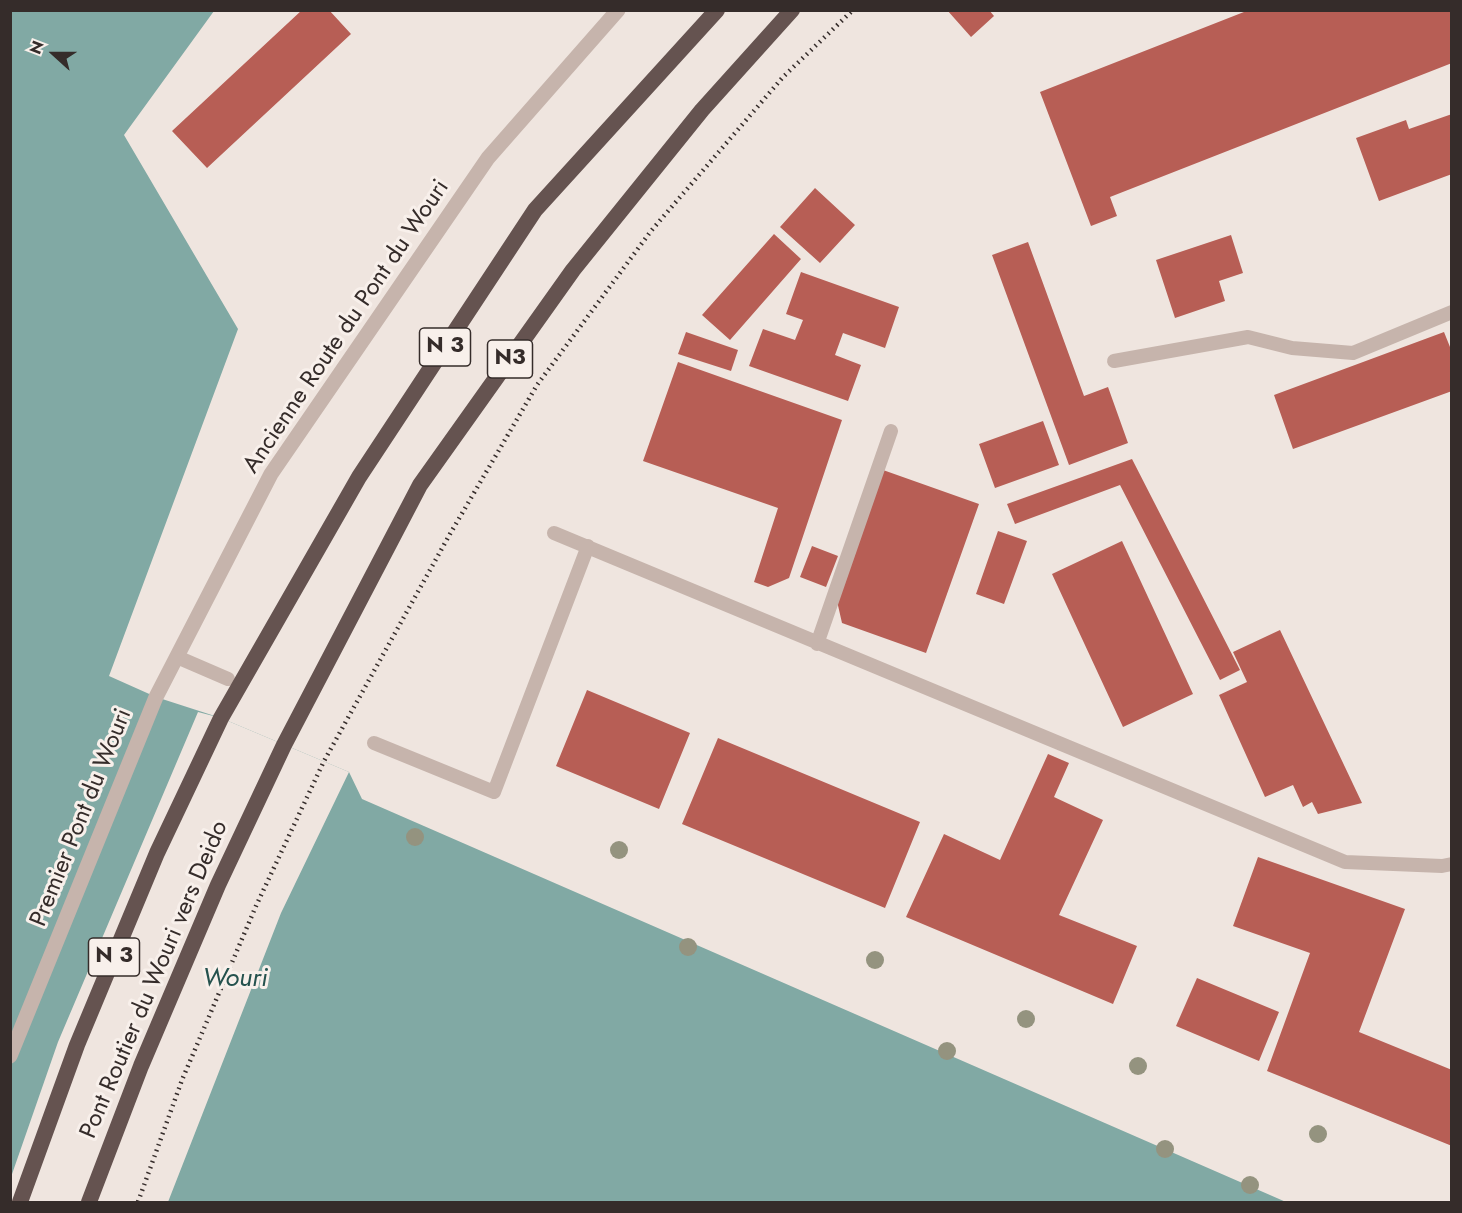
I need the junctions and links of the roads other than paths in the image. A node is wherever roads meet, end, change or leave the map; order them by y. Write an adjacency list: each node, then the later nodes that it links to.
1 (618, 10): 10 (street, Ancienne Route du Pont du Wouri)
2 (717, 10): 16 (highway, N 3)
3 (792, 10): 17 (highway, Pont Routier du Wouri vers Deido / N3)
4 (1452, 312): 5 (lane)
5 (1114, 361)
6 (891, 431): 9 (lane)
7 (554, 533): 8 (lane)
8 (588, 546): 9 (lane); 13 (lane)
9 (817, 644): 14 (lane)
10 (177, 657): 11 (lane); 12 (street, Ancienne Route du Pont du Wouri)
11 (228, 679)
12 (156, 697): 15 (street, Premier Pont du Wouri)
13 (374, 742)
14 (1452, 864)
15 (10, 1056)
16 (20, 1203)
17 (89, 1203)

